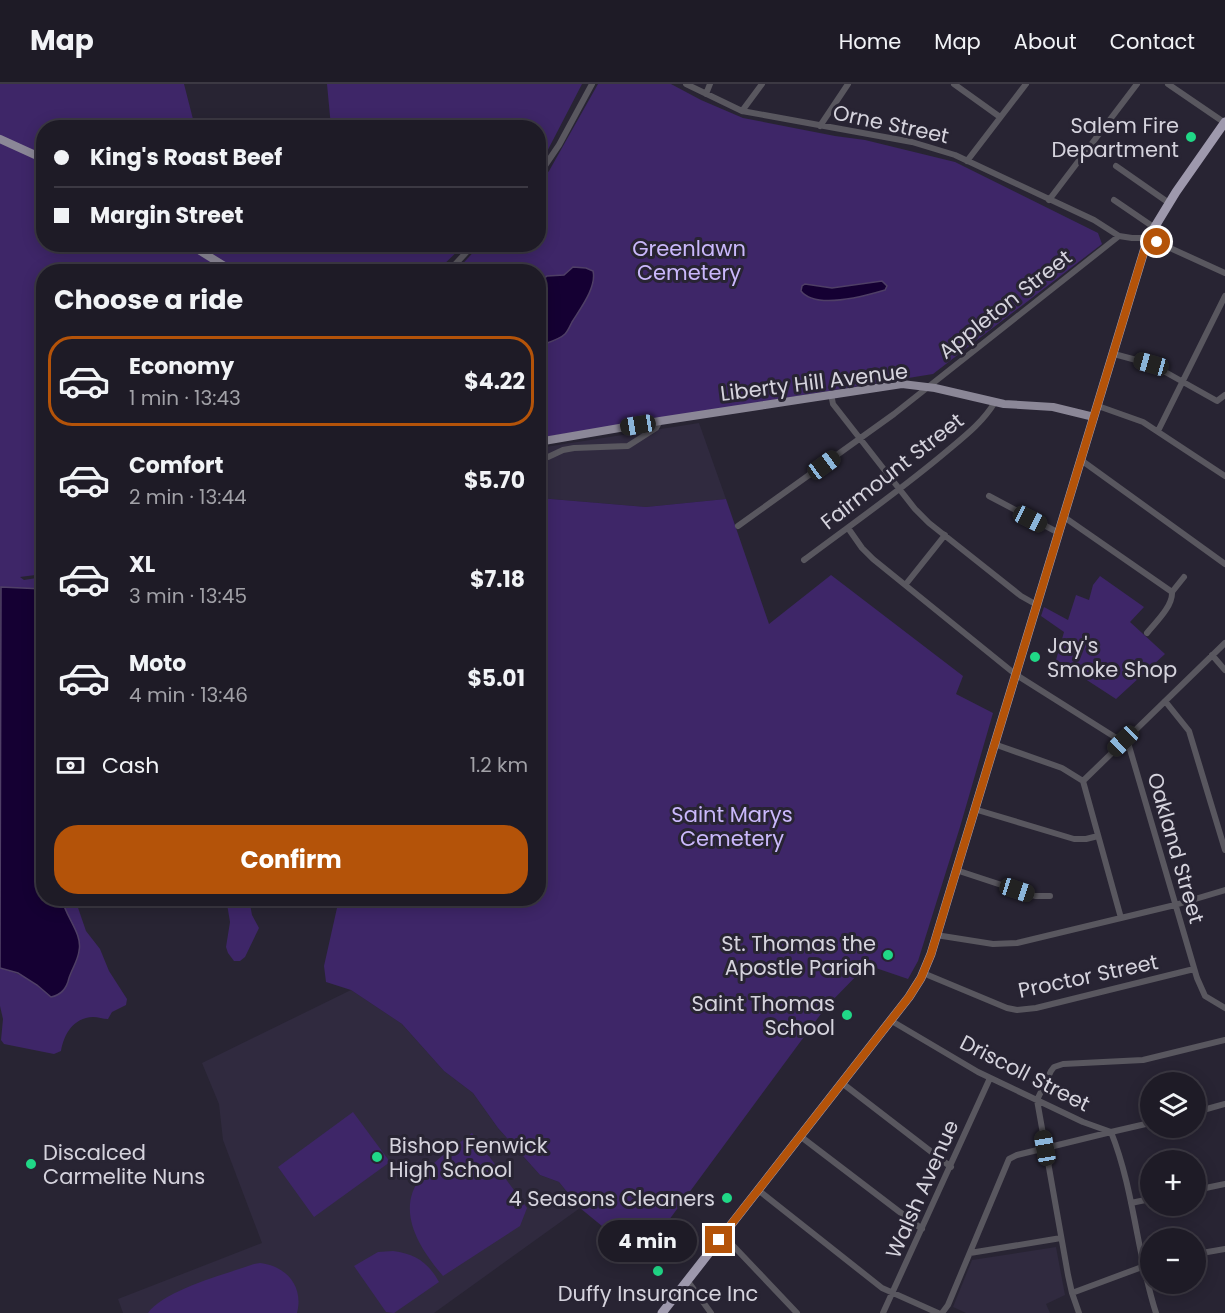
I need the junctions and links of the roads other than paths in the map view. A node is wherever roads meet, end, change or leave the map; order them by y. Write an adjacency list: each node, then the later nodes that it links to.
1 (592, 84): 18 (street)
2 (687, 84): 10 (street, Orne Street)
3 (710, 84): 10 (street)
4 (762, 84): 11 (street)
5 (848, 84): 14 (street)
6 (954, 84): 12 (street)
7 (1026, 84): 12 (street)
8 (1137, 84): 20 (street)
9 (1168, 84): 13 (street)
10 (706, 94): 11 (street, Orne Street)
11 (742, 111): 14 (street, Orne Street)
12 (1000, 117): 17 (street)
13 (1225, 123): 22 (highway)
14 (820, 126): 17 (street, Orne Street)
15 (0, 139): 16 (main road)
16 (36, 155)
17 (967, 161): 20 (street, Orne Street)
18 (546, 164)
19 (1116, 166): 22 (street)
20 (1049, 200): 24 (street, Orne Street)
21 (1114, 200): 23 (street)
22 (1169, 203): 23 (highway)
23 (1155, 228): 25 (highway)
24 (1119, 236): 25 (street, Orne Street); 34 (street, Appleton Street)
25 (1148, 238): 30 (street); 32 (highway)
26 (202, 252): 28 (main road)
27 (467, 252): 29 (street)
28 (221, 264)
29 (455, 264)
30 (1225, 273)
31 (1225, 296): 33 (street)
32 (1114, 354): 33 (street); 38 (highway)
33 (1182, 381): 36 (street); 41 (street)
34 (926, 387): 35 (main road, Liberty Hill Avenue); 37 (main road, Liberty Hill Avenue); 42 (street, Appleton Street)
35 (831, 394): 40 (main road, Liberty Hill Avenue); 42 (street)
36 (1225, 395)
37 (995, 402): 39 (main road, Liberty Hill Avenue); 47 (street, Fairmount Street)
38 (1098, 406): 39 (highway); 41 (street)
39 (1094, 417): 45 (highway)
40 (660, 421): 43 (main road, Liberty Hill Avenue); 44 (street)
41 (1158, 431): 46 (street)
42 (859, 440): 47 (street); 50 (street, Appleton Street)
43 (546, 441)
44 (548, 457)
45 (1081, 460): 49 (highway); 55 (street)
46 (1225, 476)
47 (900, 490): 51 (street, Fairmount Street); 53 (street)
48 (989, 496): 52 (street)
49 (1064, 517): 52 (highway); 58 (street)
50 (738, 526)
51 (848, 528): 54 (street, Fairmount Street); 57 (street)
52 (1059, 533): 59 (highway)
53 (945, 535): 57 (street); 59 (street)
54 (804, 560)
55 (1225, 564)
56 (1184, 577): 58 (street)
57 (906, 584): 64 (street)
58 (1172, 592): 60 (street)
59 (1036, 605): 64 (highway)
60 (1148, 633)
61 (1225, 643): 62 (street)
62 (1212, 655): 63 (street); 65 (street)
63 (1225, 670)
64 (1016, 674): 66 (street); 67 (highway)
65 (1165, 701): 66 (street); 71 (street)
66 (1123, 741): 68 (street); 75 (street, Oakland Street)
67 (994, 744): 68 (street); 69 (highway)
68 (1083, 781): 70 (street)
69 (974, 809): 70 (street); 72 (highway)
70 (1098, 836): 76 (street)
71 (1225, 850)
72 (956, 870): 74 (street); 77 (highway)
73 (1225, 890): 75 (street)
74 (1050, 896)
75 (1174, 905): 76 (street); 78 (street, Oakland Street)
76 (1121, 918): 77 (street)
77 (936, 935): 79 (highway)
78 (1194, 969): 79 (street, Proctor Street); 80 (street, Oakland Street)
79 (924, 971): 81 (highway)
80 (1225, 1008)
81 (890, 1020): 83 (street, Driscoll Street); 84 (highway)
82 (1225, 1040): 85 (street)
83 (990, 1078): 85 (street, Driscoll Street); 92 (street, Walsh Avenue)
84 (842, 1083): 90 (highway); 92 (street)
85 (1037, 1100): 89 (street, Driscoll Street); 91 (street)
86 (1225, 1104): 87 (street)
87 (1206, 1109)
88 (1140, 1125): 89 (street)
89 (1111, 1132): 91 (street); 97 (street)
90 (800, 1136): 95 (highway); 98 (street)
91 (1045, 1148): 100 (street); 104 (street)
92 (951, 1167): 98 (street, Walsh Avenue)
93 (1225, 1184): 94 (street)
94 (1206, 1188)
95 (758, 1190): 99 (highway); 108 (street)
96 (1140, 1201): 97 (street)
97 (1131, 1203): 101 (street)
98 (922, 1229): 108 (street, Walsh Avenue)
99 (723, 1235): 106 (highway); 112 (street)
100 (1062, 1238): 104 (street); 107 (street)
101 (1140, 1238)
102 (1225, 1249): 103 (street)
103 (1206, 1252)
104 (970, 1253): 114 (street)
105 (1140, 1268): 107 (street)
106 (687, 1280): 110 (highway); 111 (street)
107 (1072, 1293): 115 (street)
108 (892, 1294): 113 (street, Walsh Avenue); 114 (street)
109 (1152, 1294): 116 (street)
110 (662, 1313)
111 (711, 1313)
112 (797, 1313)
113 (883, 1313)
114 (940, 1313)
115 (1079, 1313)
116 (1156, 1313)

